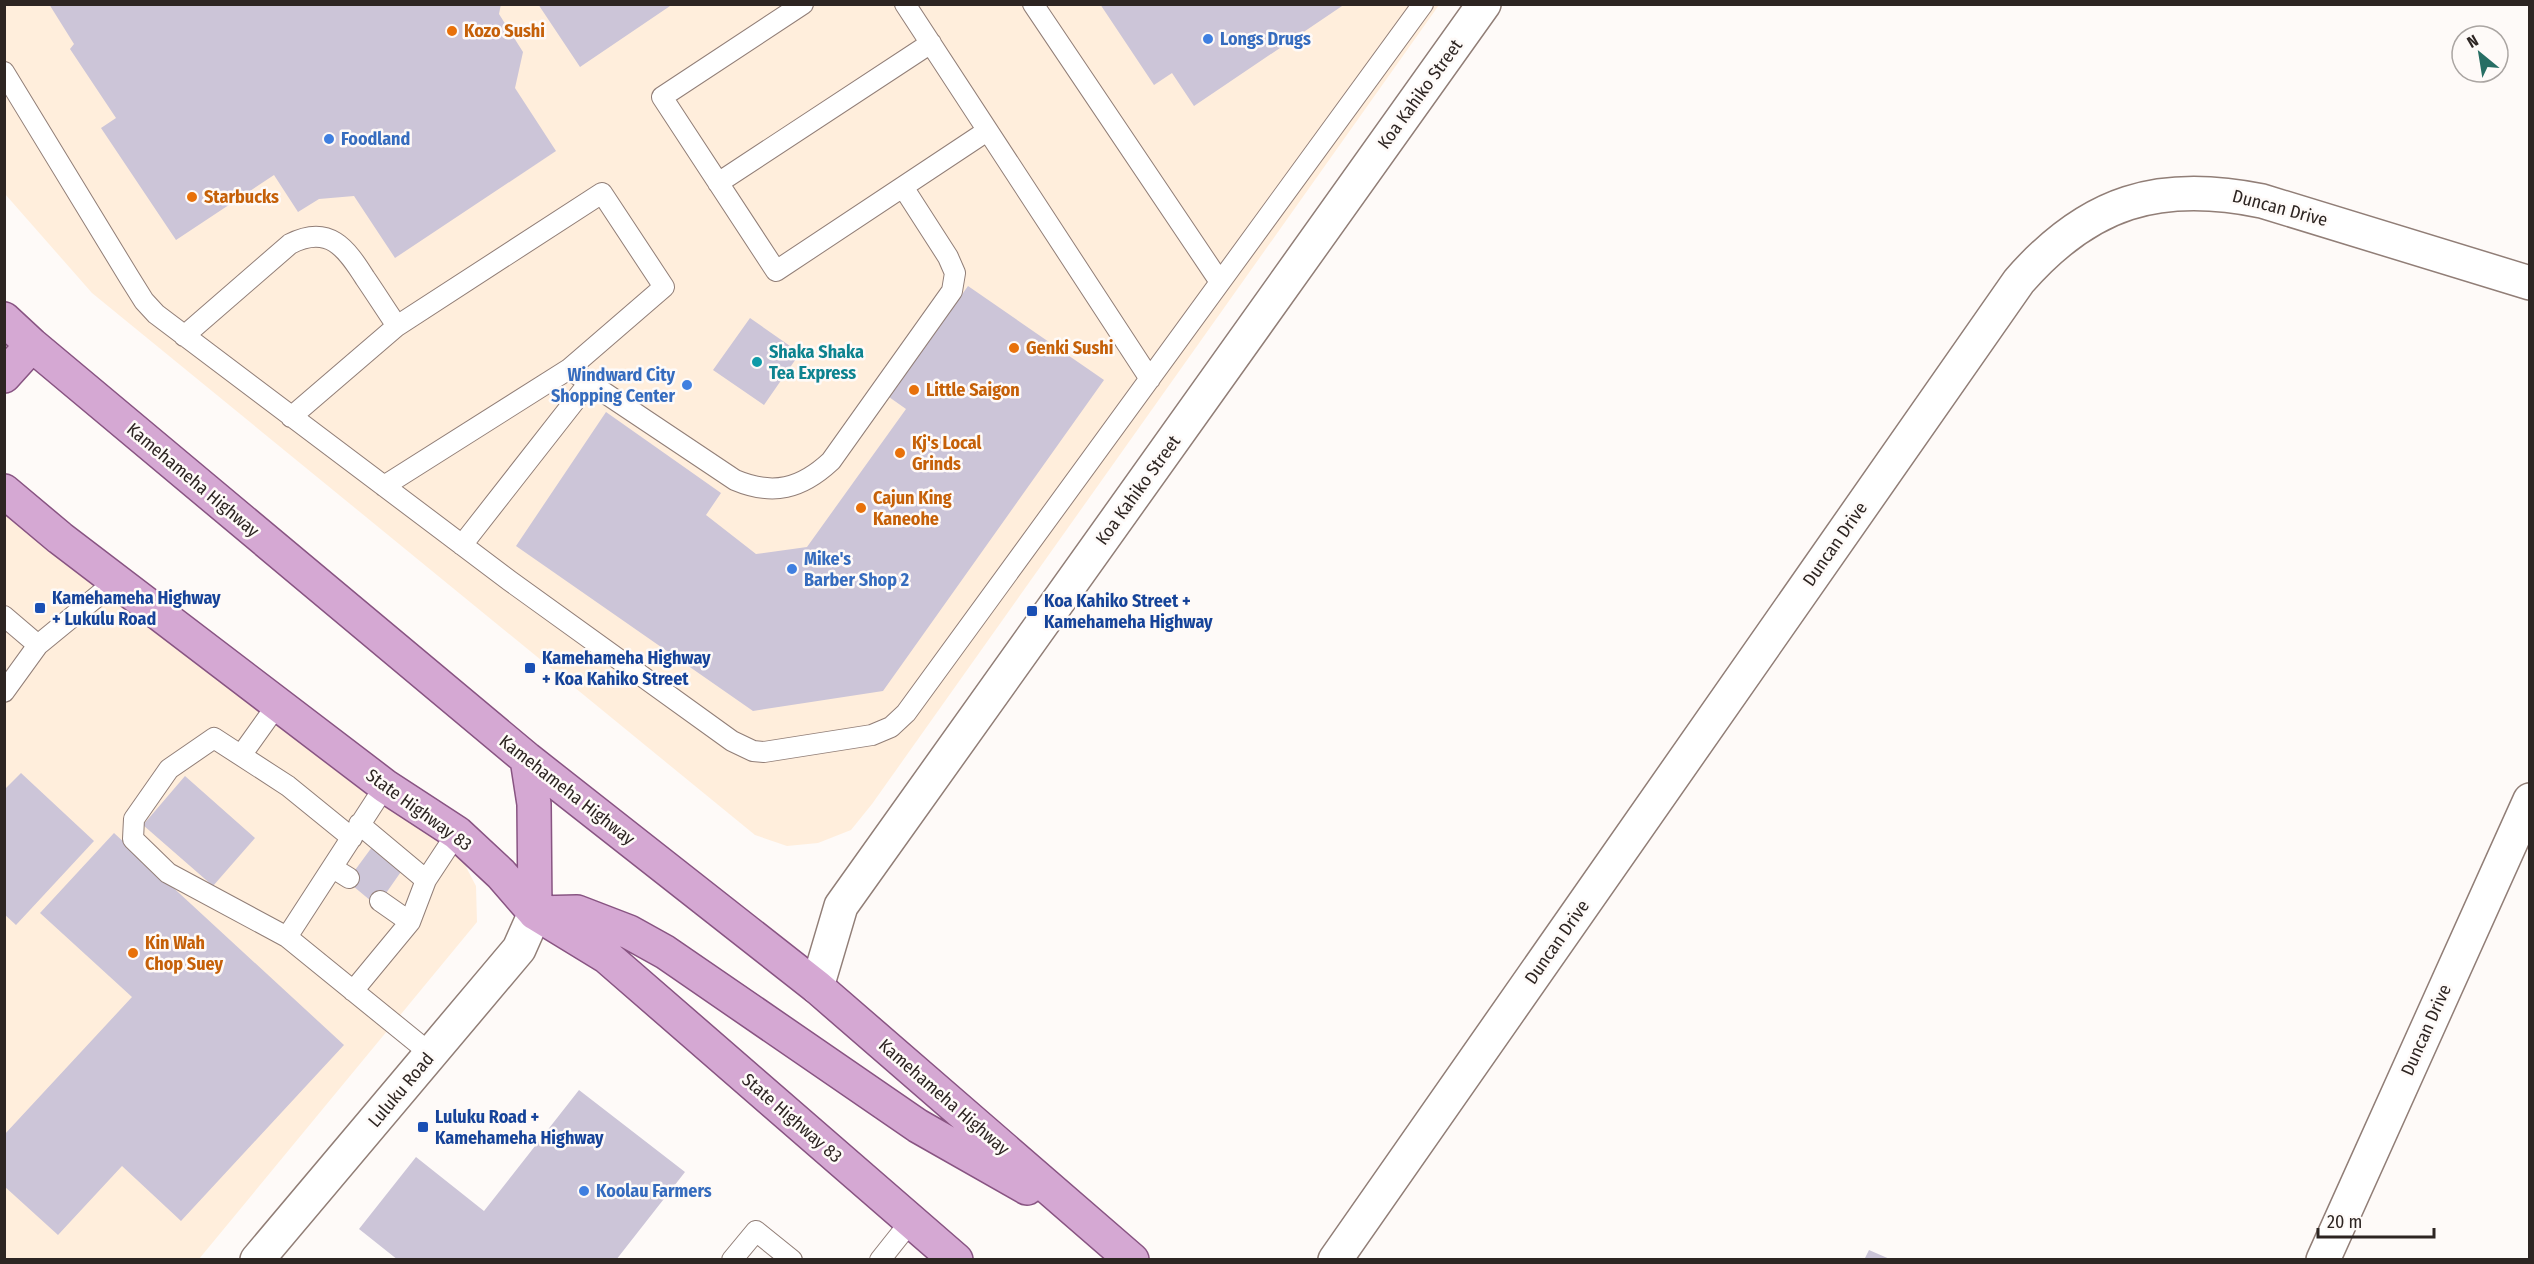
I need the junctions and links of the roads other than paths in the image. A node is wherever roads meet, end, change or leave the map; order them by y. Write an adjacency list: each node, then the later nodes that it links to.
1 (803, 4): 9 (lane)
2 (905, 4): 6 (lane)
3 (1033, 4): 11 (lane)
4 (1423, 4): 11 (lane)
5 (1484, 4): 41 (street, Koa Kahiko Street)
6 (931, 43): 8 (lane); 9 (lane)
7 (7, 79): 15 (lane)
8 (987, 131): 10 (lane); 19 (lane)
9 (718, 183): 10 (lane)
10 (903, 187): 20 (lane)
11 (1220, 282): 19 (lane)
12 (2529, 283): 52 (street, Duncan Drive)
13 (4, 319): 16 (main road, Kamehameha Highway)
14 (397, 326): 15 (lane); 17 (lane); 21 (lane)
15 (184, 336): 21 (lane)
16 (32, 345): 18 (main road); 31 (main road, Kamehameha Highway)
17 (569, 369): 20 (lane); 22 (lane)
18 (4, 376)
19 (1150, 379): 24 (lane)
20 (588, 384): 24 (lane)
21 (291, 417): 22 (lane)
22 (384, 486): 24 (lane)
23 (4, 491): 25 (main road, State Highway 83)
24 (462, 545)
25 (116, 581): 27 (lane); 29 (main road, State Highway 83)
26 (4, 616): 27 (lane)
27 (38, 645): 28 (lane)
28 (4, 692)
29 (277, 705): 30 (lane); 32 (main road, State Highway 83)
30 (242, 754): 34 (lane); 40 (lane)
31 (527, 759): 38 (main road); 41 (main road, Kamehameha Highway)
32 (385, 786): 34 (lane); 35 (main road, State Highway 83)
33 (2529, 800): 53 (street, Duncan Drive)
34 (355, 831): 36 (lane); 40 (lane)
35 (457, 833): 36 (lane); 38 (main road, State Highway 83)
36 (426, 880): 39 (lane)
37 (380, 901): 39 (lane)
38 (535, 913): 43 (street, Luluku Road); 44 (main road, State Highway 83); 45 (main road)
39 (410, 922): 42 (lane)
40 (287, 937): 42 (lane)
41 (818, 987): 45 (main road, Kamehameha Highway)
42 (353, 991): 43 (lane)
43 (431, 1054): 46 (street, Luluku Road)
44 (911, 1221): 49 (lane); 50 (main road, State Highway 83)
45 (1089, 1223): 51 (main road, Kamehameha Highway)
46 (257, 1260)
47 (732, 1260): 48 (lane)
48 (792, 1260)
49 (880, 1260)
50 (956, 1260)
51 (1132, 1260)
52 (1335, 1260)
53 (2323, 1260)

